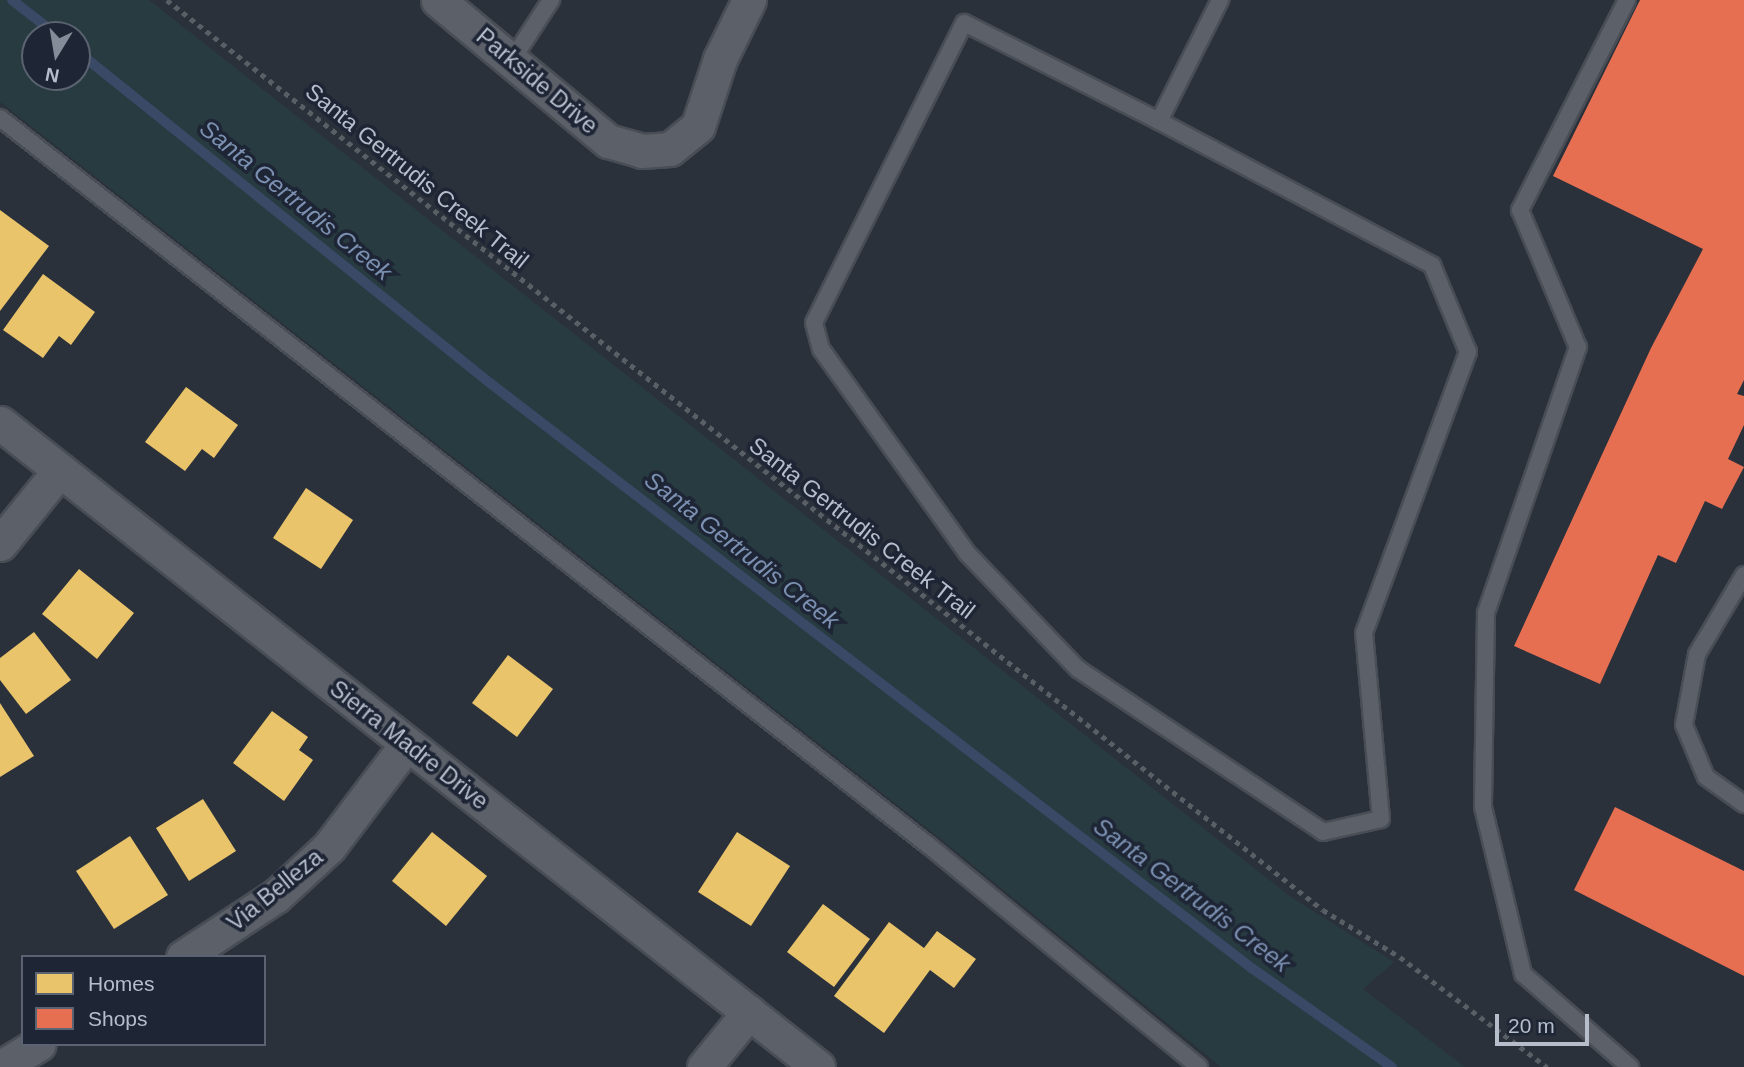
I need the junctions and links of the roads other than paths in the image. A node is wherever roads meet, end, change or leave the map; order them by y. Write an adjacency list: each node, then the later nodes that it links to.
1 (438, 0): 6 (street, Parkside Drive)
2 (551, 0): 6 (lane)
3 (749, 0): 6 (street, Parkside Drive)
4 (1220, 0): 8 (lane)
5 (1627, 0): 22 (lane)
6 (512, 60)
7 (0, 118): 21 (lane)
8 (1159, 121): 8 (lane)
9 (0, 423): 10 (street, Sierra Madre Drive)
10 (60, 470): 11 (street); 13 (street, Sierra Madre Drive)
11 (0, 544)
12 (1744, 575): 14 (lane)
13 (407, 744): 15 (street, Via Belleza); 16 (street, Sierra Madre Drive)
14 (1744, 804)
15 (186, 955)
16 (749, 1012): 19 (street); 20 (street, Sierra Madre Drive)
17 (36, 1046): 18 (street)
18 (1, 1067)
19 (704, 1067)
20 (818, 1067)
21 (1199, 1067)
22 (1630, 1067)

